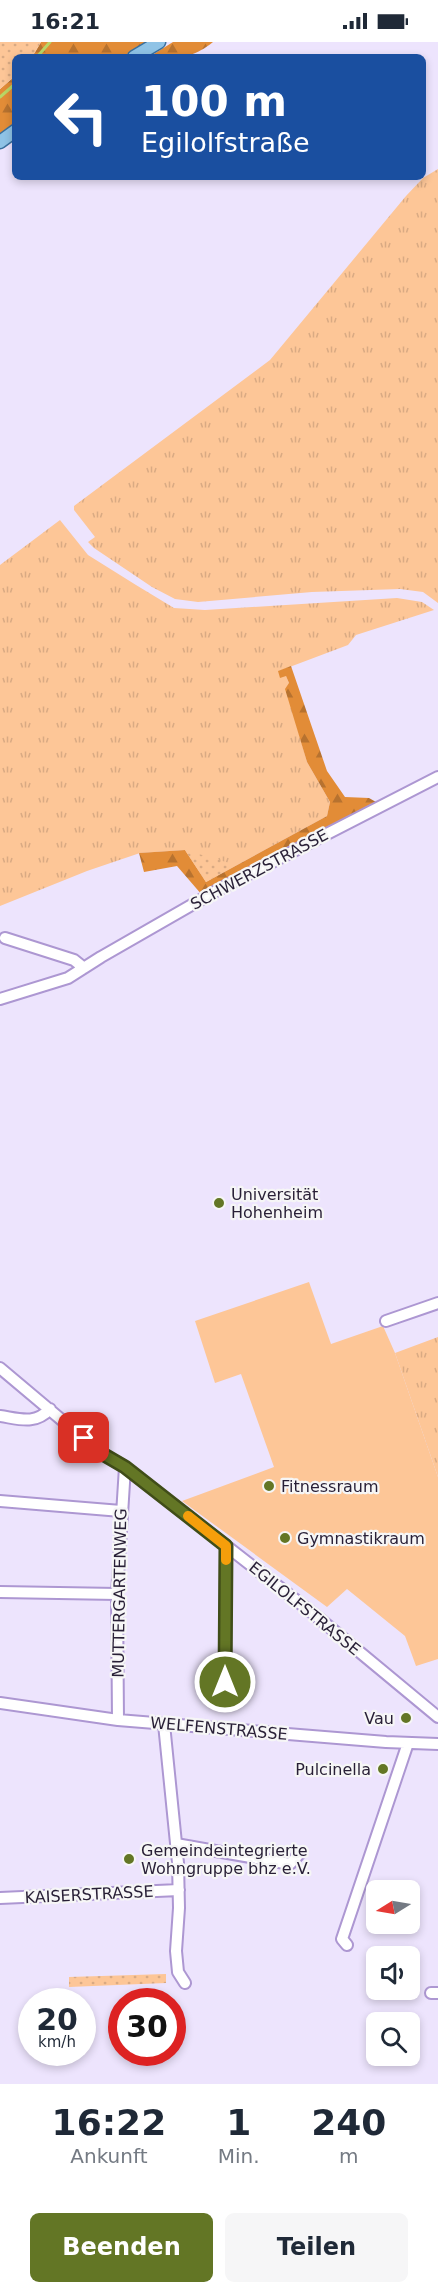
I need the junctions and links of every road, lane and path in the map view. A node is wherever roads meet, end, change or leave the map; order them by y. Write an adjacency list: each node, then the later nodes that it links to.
1 (159, 42): 2 (main road)
2 (139, 54)
3 (438, 777): 5 (street, SCHWERZSTRASSE)
4 (5, 938): 5 (street)
5 (84, 968): 6 (street, SCHWERZSTRASSE)
6 (0, 999)
7 (438, 1303): 8 (street)
8 (386, 1321)
9 (0, 1368): 10 (street, EGILOLFSTRASSE)
10 (50, 1409): 11 (street); 12 (street, EGILOLFSTRASSE)
11 (0, 1416)
12 (125, 1467): 14 (street, MUTTERGARTENWEG); 15 (street, EGILOLFSTRASSE)
13 (0, 1501): 14 (street)
14 (121, 1511): 17 (street, MUTTERGARTENWEG)
15 (226, 1546): 18 (street); 20 (street, EGILOLFSTRASSE)
16 (0, 1592): 17 (street)
17 (117, 1594): 21 (street, MUTTERGARTENWEG)
18 (225, 1682)
19 (0, 1703): 21 (street, WELFENSTRASSE)
20 (438, 1718)
21 (118, 1720): 22 (street, WELFENSTRASSE)
22 (164, 1724): 23 (street, WELFENSTRASSE); 25 (street)
23 (408, 1743): 24 (street, WELFENSTRASSE); 29 (street)
24 (438, 1744)
25 (176, 1844): 26 (street); 27 (street)
26 (300, 1853)
27 (179, 1890): 28 (street, KAISERSTRASSE); 30 (street)
28 (0, 1898)
29 (347, 1945)
30 (185, 1983)

